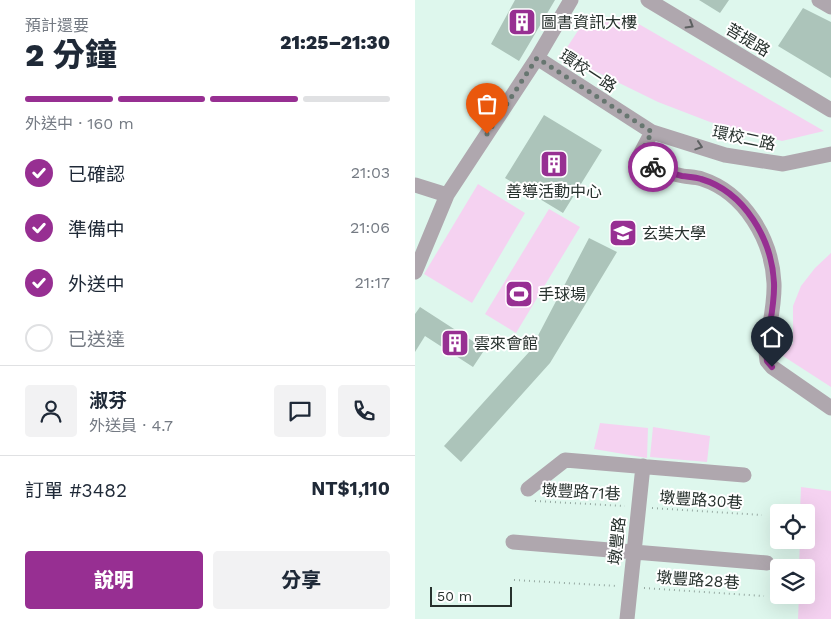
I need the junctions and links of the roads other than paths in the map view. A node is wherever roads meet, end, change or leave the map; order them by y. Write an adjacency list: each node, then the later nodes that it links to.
1 (571, 0): 5 (street, 環校一路)
2 (648, 0): 6 (street, 菩提路, one-way to 6)
3 (819, 0): 4 (street)
4 (831, 7)
5 (537, 58): 7 (street, 環校一路); 10 (street)
6 (831, 110)
7 (652, 132): 8 (street, 環校二路, one-way to 8); 12 (street)
8 (831, 154)
9 (415, 185): 10 (street)
10 (447, 195): 11 (street)
11 (415, 272)
12 (831, 408)
13 (643, 466): 14 (street); 15 (street); 17 (street, 墩豐路)
14 (744, 475)
15 (530, 494)
16 (513, 542): 17 (street)
17 (633, 552): 18 (street); 19 (street, 墩豐路)
18 (767, 563)
19 (627, 619)

